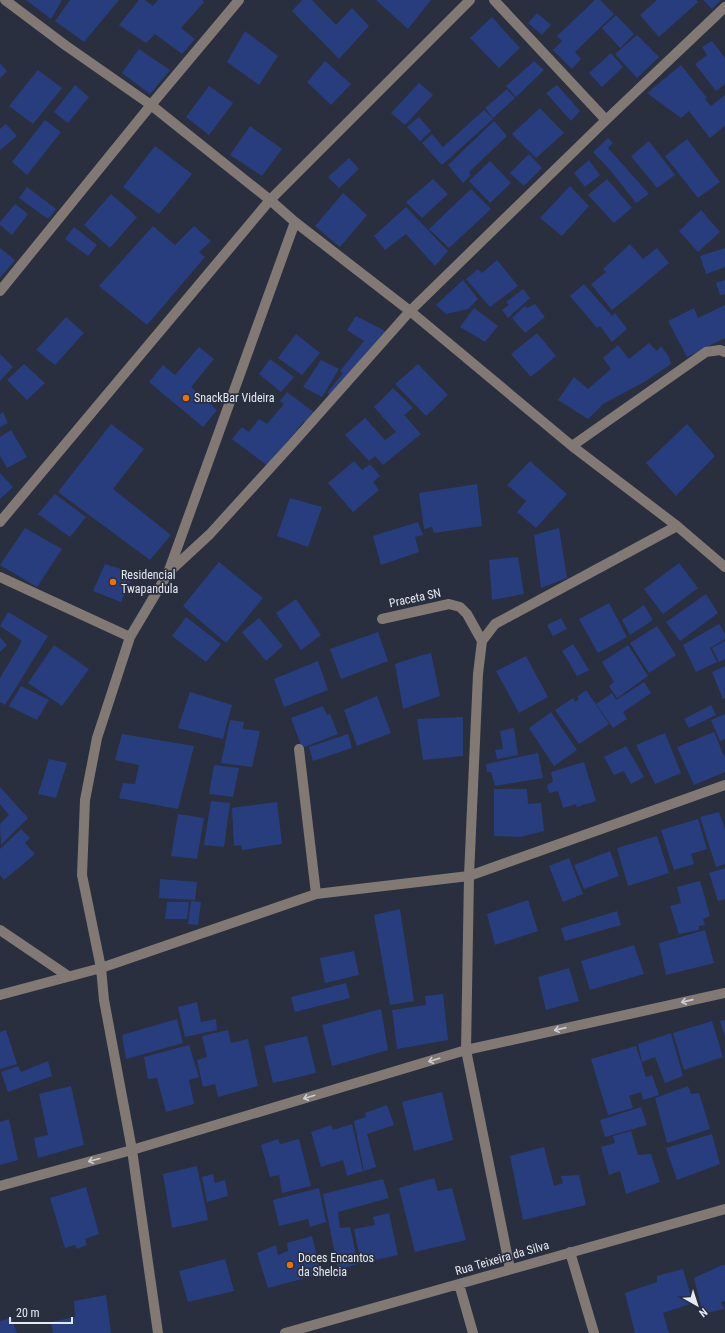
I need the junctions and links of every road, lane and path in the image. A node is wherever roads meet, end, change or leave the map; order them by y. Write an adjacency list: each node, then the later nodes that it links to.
1 (5, 0): 6 (street)
2 (239, 0): 6 (street)
3 (470, 0): 8 (street)
4 (494, 0): 7 (street)
5 (725, 7): 7 (street)
6 (151, 105): 8 (street); 10 (street)
7 (606, 120): 11 (street)
8 (270, 200): 9 (street); 14 (street)
9 (295, 222): 11 (street); 17 (street)
10 (0, 291)
11 (410, 311): 13 (street); 17 (street)
12 (725, 352): 13 (street)
13 (572, 446): 15 (street)
14 (0, 522)
15 (677, 526): 16 (street); 21 (street)
16 (725, 567)
17 (168, 573): 20 (street)
18 (0, 577): 20 (street)
19 (382, 618): 21 (street, Praceta SN)
20 (130, 636): 27 (street)
21 (482, 641): 24 (street)
22 (299, 749): 25 (street)
23 (725, 785): 24 (street)
24 (469, 876): 25 (street); 31 (street)
25 (316, 894): 27 (street)
26 (0, 930): 28 (street)
27 (101, 968): 28 (street); 32 (street)
28 (68, 976): 30 (street)
29 (725, 993): 31 (street, one-way to 31)
30 (0, 995)
31 (466, 1050): 32 (street, one-way to 32); 36 (street)
32 (132, 1150): 33 (street, one-way to 33); 38 (street)
33 (0, 1186)
34 (725, 1208): 35 (street, Rua Teixeira da Silva)
35 (570, 1252): 36 (street, Rua Teixeira da Silva); 41 (street)
36 (510, 1270): 37 (street, Rua Teixeira da Silva)
37 (459, 1284): 39 (street, Rua Teixeira da Silva); 40 (street)
38 (158, 1333)
39 (285, 1333)
40 (473, 1333)
41 (594, 1333)

